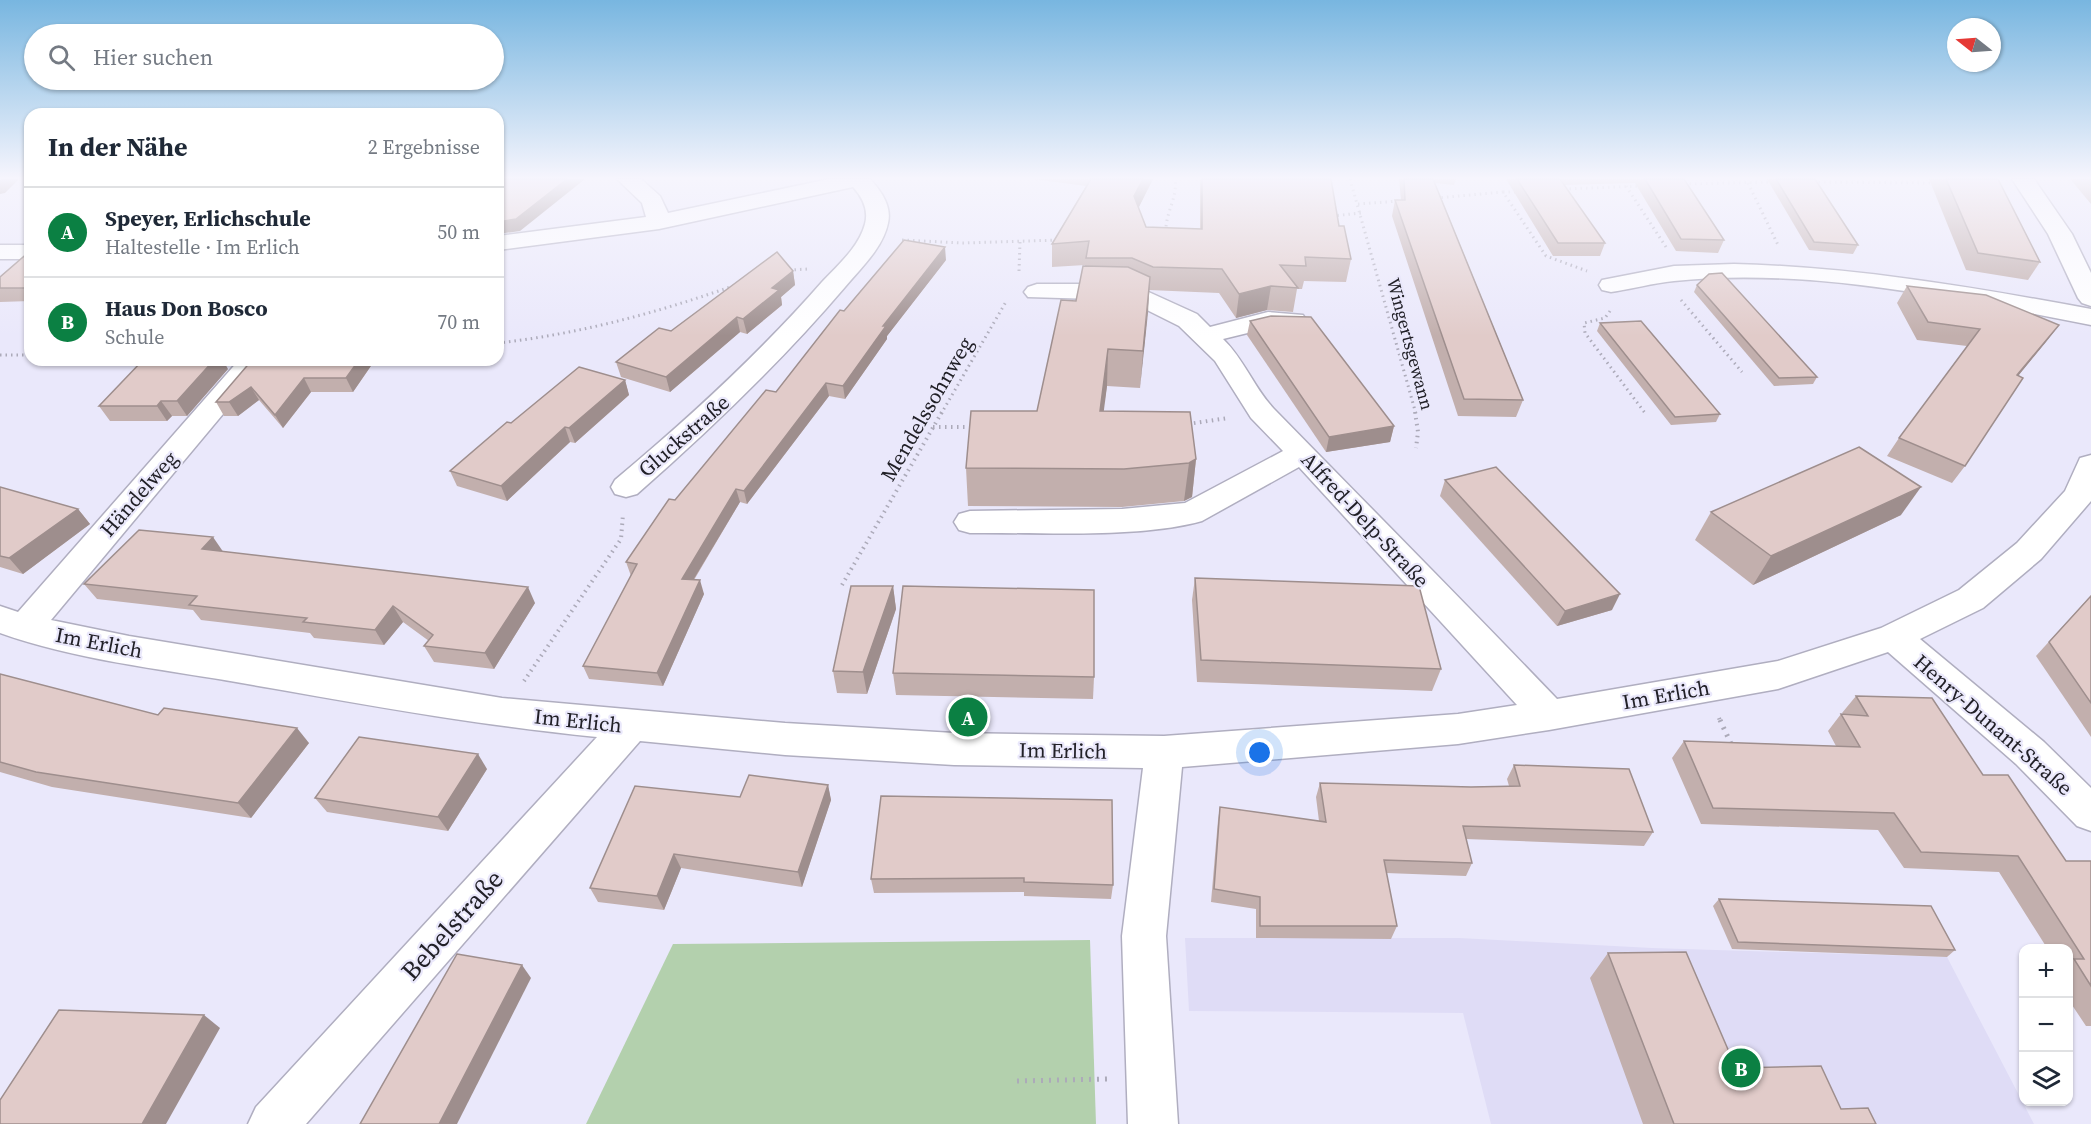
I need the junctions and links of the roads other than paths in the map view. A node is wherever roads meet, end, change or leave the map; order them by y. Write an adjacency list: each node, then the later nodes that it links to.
1 (587, 231): 6 (street)
2 (873, 231): 17 (street, Gluckstraße)
3 (2058, 231): 4 (street)
4 (2060, 234): 5 (street); 11 (street)
5 (2091, 237)
6 (504, 242)
7 (0, 252): 8 (street)
8 (24, 252)
9 (1611, 285): 12 (street)
10 (1022, 288): 14 (street, Alfred-Delp-Straße)
11 (2091, 298)
12 (2091, 317)
13 (1312, 322): 14 (street)
14 (1196, 328): 16 (street, Alfred-Delp-Straße)
15 (248, 366): 20 (street, Händelweg)
16 (1302, 453): 19 (street); 22 (street, Alfred-Delp-Straße)
17 (626, 487)
18 (2087, 487): 21 (street, Im Erlich)
19 (970, 522)
20 (12, 624): 23 (street, Im Erlich)
21 (1893, 638): 22 (street, Im Erlich); 25 (street, Henry-Dunant-Straße)
22 (1549, 716): 24 (street, Im Erlich)
23 (630, 726): 24 (street, Im Erlich); 26 (street, Bebelstraße)
24 (1164, 752): 27 (street)
25 (2091, 814)
26 (273, 1124)
27 (1153, 1124)

